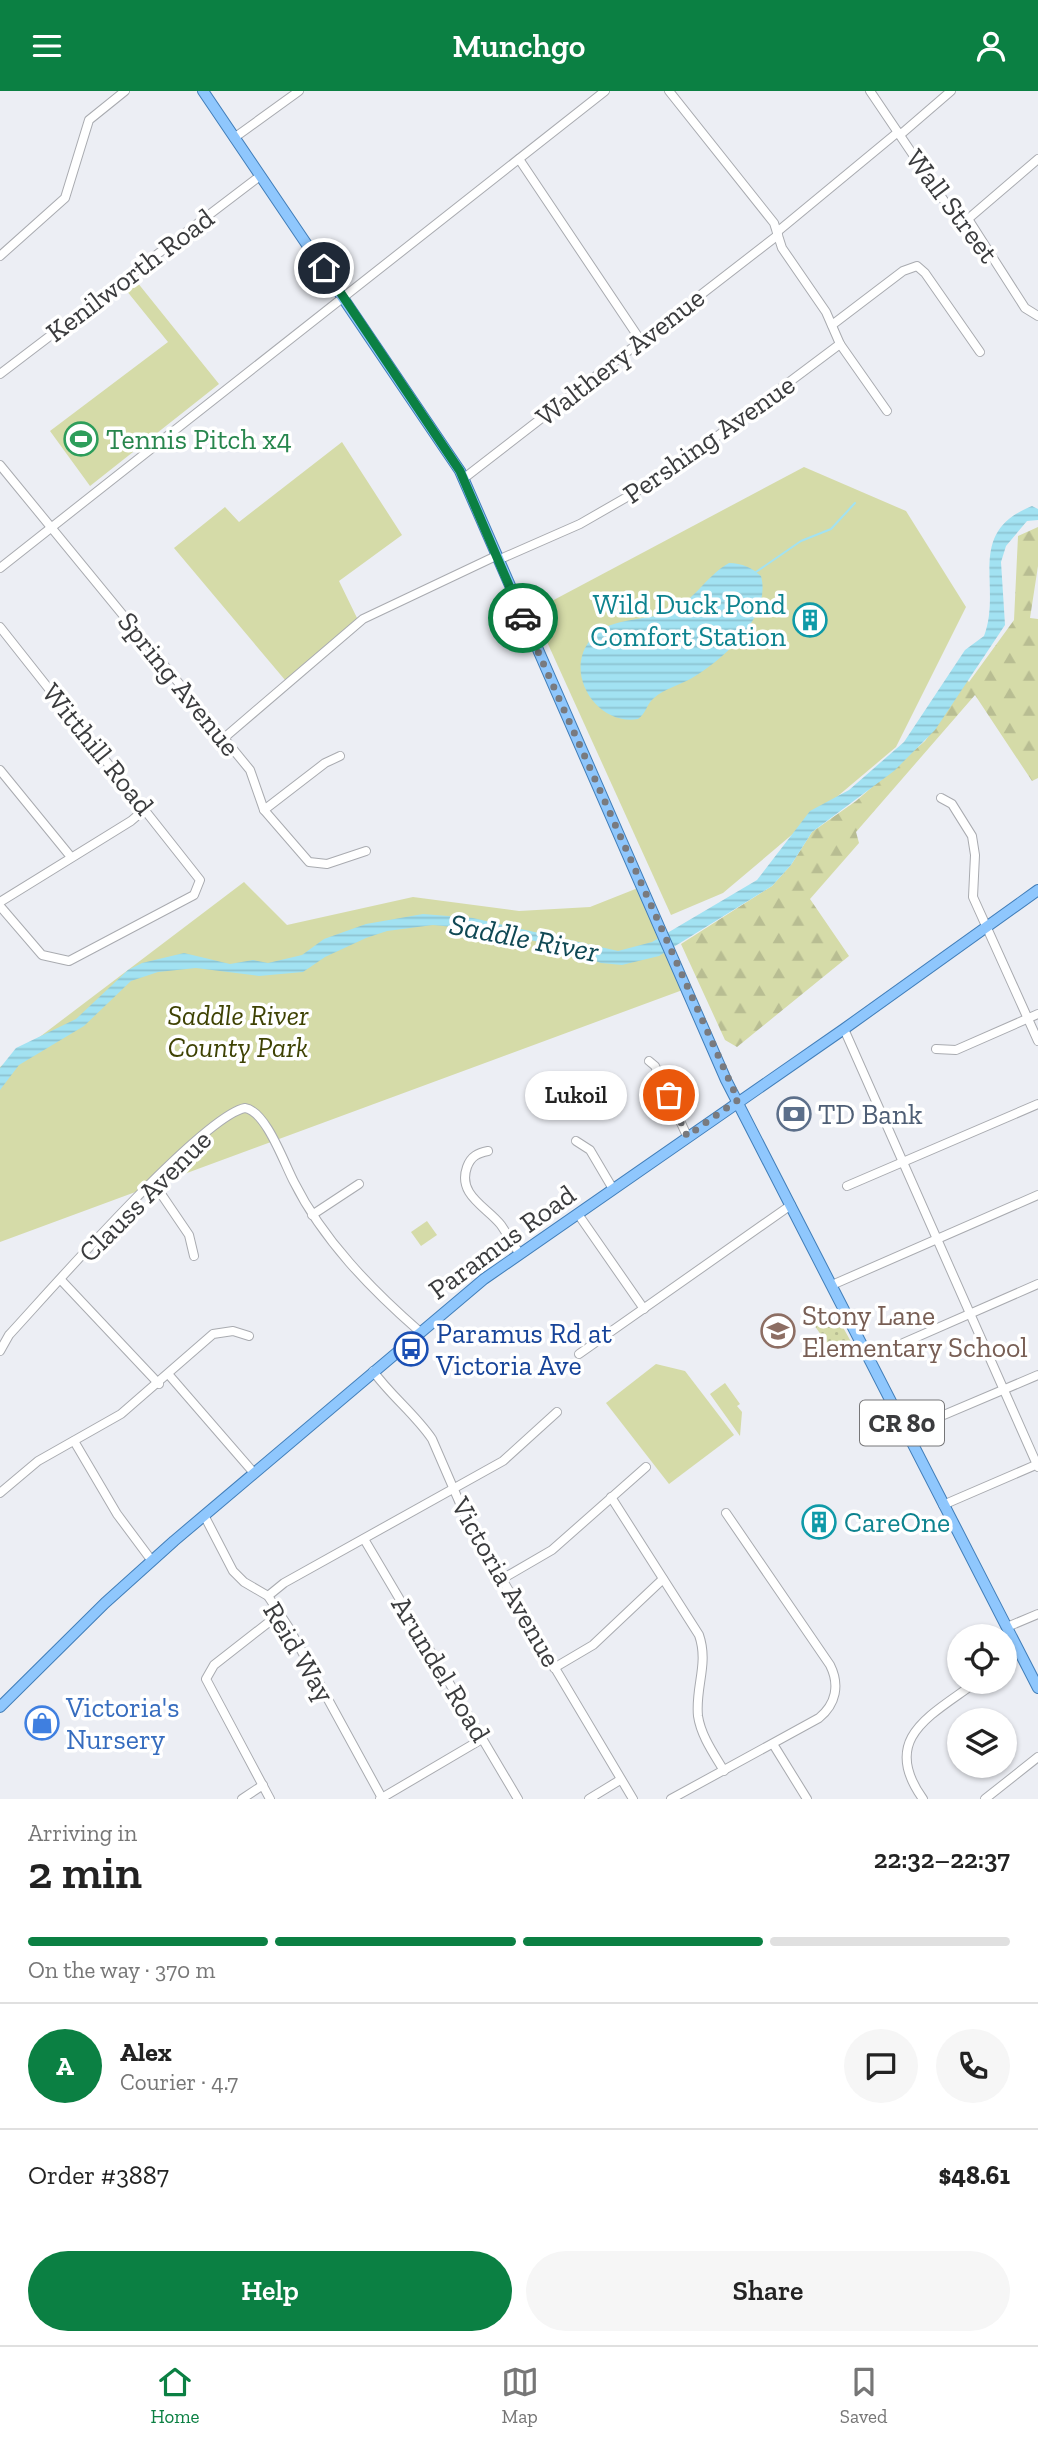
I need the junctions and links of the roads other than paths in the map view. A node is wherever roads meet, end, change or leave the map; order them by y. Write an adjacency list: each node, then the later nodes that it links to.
1 (125, 91): 15 (street)
2 (203, 91): 9 (main road, CR 80)
3 (299, 91): 9 (street)
4 (605, 91): 10 (street)
5 (669, 91): 14 (street)
6 (870, 91): 8 (street, Wall Street)
7 (951, 91): 8 (street, Walthery Avenue)
8 (899, 134): 13 (street, Wall Street); 14 (street, Walthery Avenue)
9 (233, 138): 12 (main road, CR 80)
10 (519, 159): 16 (street); 19 (street)
11 (1038, 159): 13 (street)
12 (260, 176): 16 (main road, CR 80); 22 (street, Kenilworth Road)
13 (968, 219): 17 (street, Wall Street)
14 (777, 233): 18 (street); 19 (street, Walthery Avenue)
15 (0, 256)
16 (344, 297): 25 (main road, CR 80); 26 (street)
17 (1038, 316)
18 (832, 325): 20 (street); 21 (street)
19 (642, 341): 25 (street, Walthery Avenue)
20 (840, 344): 23 (street); 27 (street, Pershing Avenue)
21 (980, 352)
22 (0, 374)
23 (887, 411)
24 (0, 465): 26 (street, Spring Avenue)
25 (463, 479): 27 (main road, CR 80)
26 (50, 529): 28 (street); 30 (street, Spring Avenue)
27 (497, 558): 30 (street, Pershing Avenue); 47 (main road, CR 80)
28 (0, 568)
29 (0, 627): 34 (street, Witthill Road)
30 (224, 738): 35 (street, Spring Avenue)
31 (340, 756): 35 (street)
32 (0, 769): 37 (street)
33 (941, 799): 40 (street)
34 (145, 809): 37 (street); 39 (street, Witthill Road)
35 (264, 810): 36 (street, Spring Avenue)
36 (366, 851)
37 (71, 857): 39 (street)
38 (1038, 890): 40 (main road, Paramus Road)
39 (0, 904)
40 (989, 927): 42 (street); 43 (main road, Paramus Road)
41 (1038, 1014): 42 (street)
42 (1028, 1018): 44 (street); 45 (street)
43 (844, 1029): 47 (main road, Paramus Road); 52 (street)
44 (1038, 1041)
45 (936, 1049)
46 (649, 1061): 49 (street)
47 (738, 1100): 49 (main road, Paramus Road); 58 (main road, CR 80)
48 (1038, 1104): 52 (street)
49 (687, 1136): 56 (main road, Paramus Road)
50 (576, 1140): 56 (street)
51 (488, 1151): 62 (street)
52 (903, 1163): 55 (street); 61 (street)
53 (153, 1182): 60 (street, Clauss Avenue); 63 (street); 64 (street, Clauss Avenue)
54 (359, 1184): 60 (street)
55 (847, 1186)
56 (613, 1189): 59 (main road, Paramus Road)
57 (1038, 1195): 61 (street)
58 (791, 1205): 66 (main road, CR 80); 67 (street)
59 (578, 1214): 62 (main road, Paramus Road); 67 (street)
60 (312, 1215): 69 (street, Clauss Avenue)
61 (937, 1239): 66 (street); 68 (street)
62 (519, 1253): 69 (main road, Paramus Road)
63 (194, 1256)
64 (61, 1280): 71 (street, Clauss Avenue); 77 (street)
65 (1038, 1284): 68 (street)
66 (832, 1285): 73 (main road, CR 80)
67 (644, 1309): 72 (street)
68 (970, 1314): 73 (street); 78 (street)
69 (419, 1332): 74 (main road, Paramus Road)
70 (249, 1336): 75 (street)
71 (0, 1351)
72 (579, 1355)
73 (869, 1358): 80 (main road, CR 80)
74 (373, 1371): 84 (main road, Paramus Road); 85 (street, Victoria Avenue)
75 (169, 1375): 77 (street); 84 (street)
76 (1038, 1375): 78 (street)
77 (159, 1384): 81 (street)
78 (1004, 1390): 80 (street); 82 (street)
79 (557, 1412): 85 (street)
80 (906, 1431): 88 (main road, CR 80)
81 (74, 1441): 86 (street); 92 (street)
82 (1038, 1465): 88 (street)
83 (646, 1467): 87 (street)
84 (253, 1472): 90 (main road, Paramus Road)
85 (453, 1490): 91 (street); 93 (street, Victoria Avenue)
86 (0, 1493)
87 (611, 1497): 93 (street); 94 (street)
88 (943, 1505): 98 (main road, CR 80)
89 (726, 1513): 107 (street)
90 (205, 1517): 92 (main road, Paramus Road); 95 (street, Reid Way)
91 (363, 1539): 95 (street); 106 (street, Arundel Road)
92 (152, 1561): 105 (main road, Paramus Road)
93 (502, 1579): 102 (street, Victoria Avenue)
94 (663, 1579): 102 (street); 109 (street)
95 (268, 1596): 97 (street, Reid Way)
96 (1038, 1614): 99 (street)
97 (278, 1615): 111 (street); 112 (street, Reid Way)
98 (1005, 1624)
99 (1014, 1624)
100 (1017, 1646): 101 (main road, CR 80)
101 (1019, 1650): 103 (main road, CR 80)
102 (554, 1668): 110 (street, Victoria Avenue)
103 (1038, 1688)
104 (960, 1694): 120 (street)
105 (0, 1707)
106 (482, 1739): 112 (street); 115 (street, Arundel Road)
107 (773, 1744): 109 (street); 119 (street)
108 (1038, 1757): 121 (street)
109 (724, 1771): 118 (street)
110 (620, 1780): 116 (street); 117 (street, Victoria Avenue)
111 (263, 1786): 113 (street); 114 (street)
112 (381, 1798)
113 (242, 1799)
114 (270, 1799)
115 (517, 1799)
116 (589, 1799)
117 (632, 1799)
118 (671, 1799)
119 (807, 1799)
120 (923, 1799)
121 (985, 1799)

